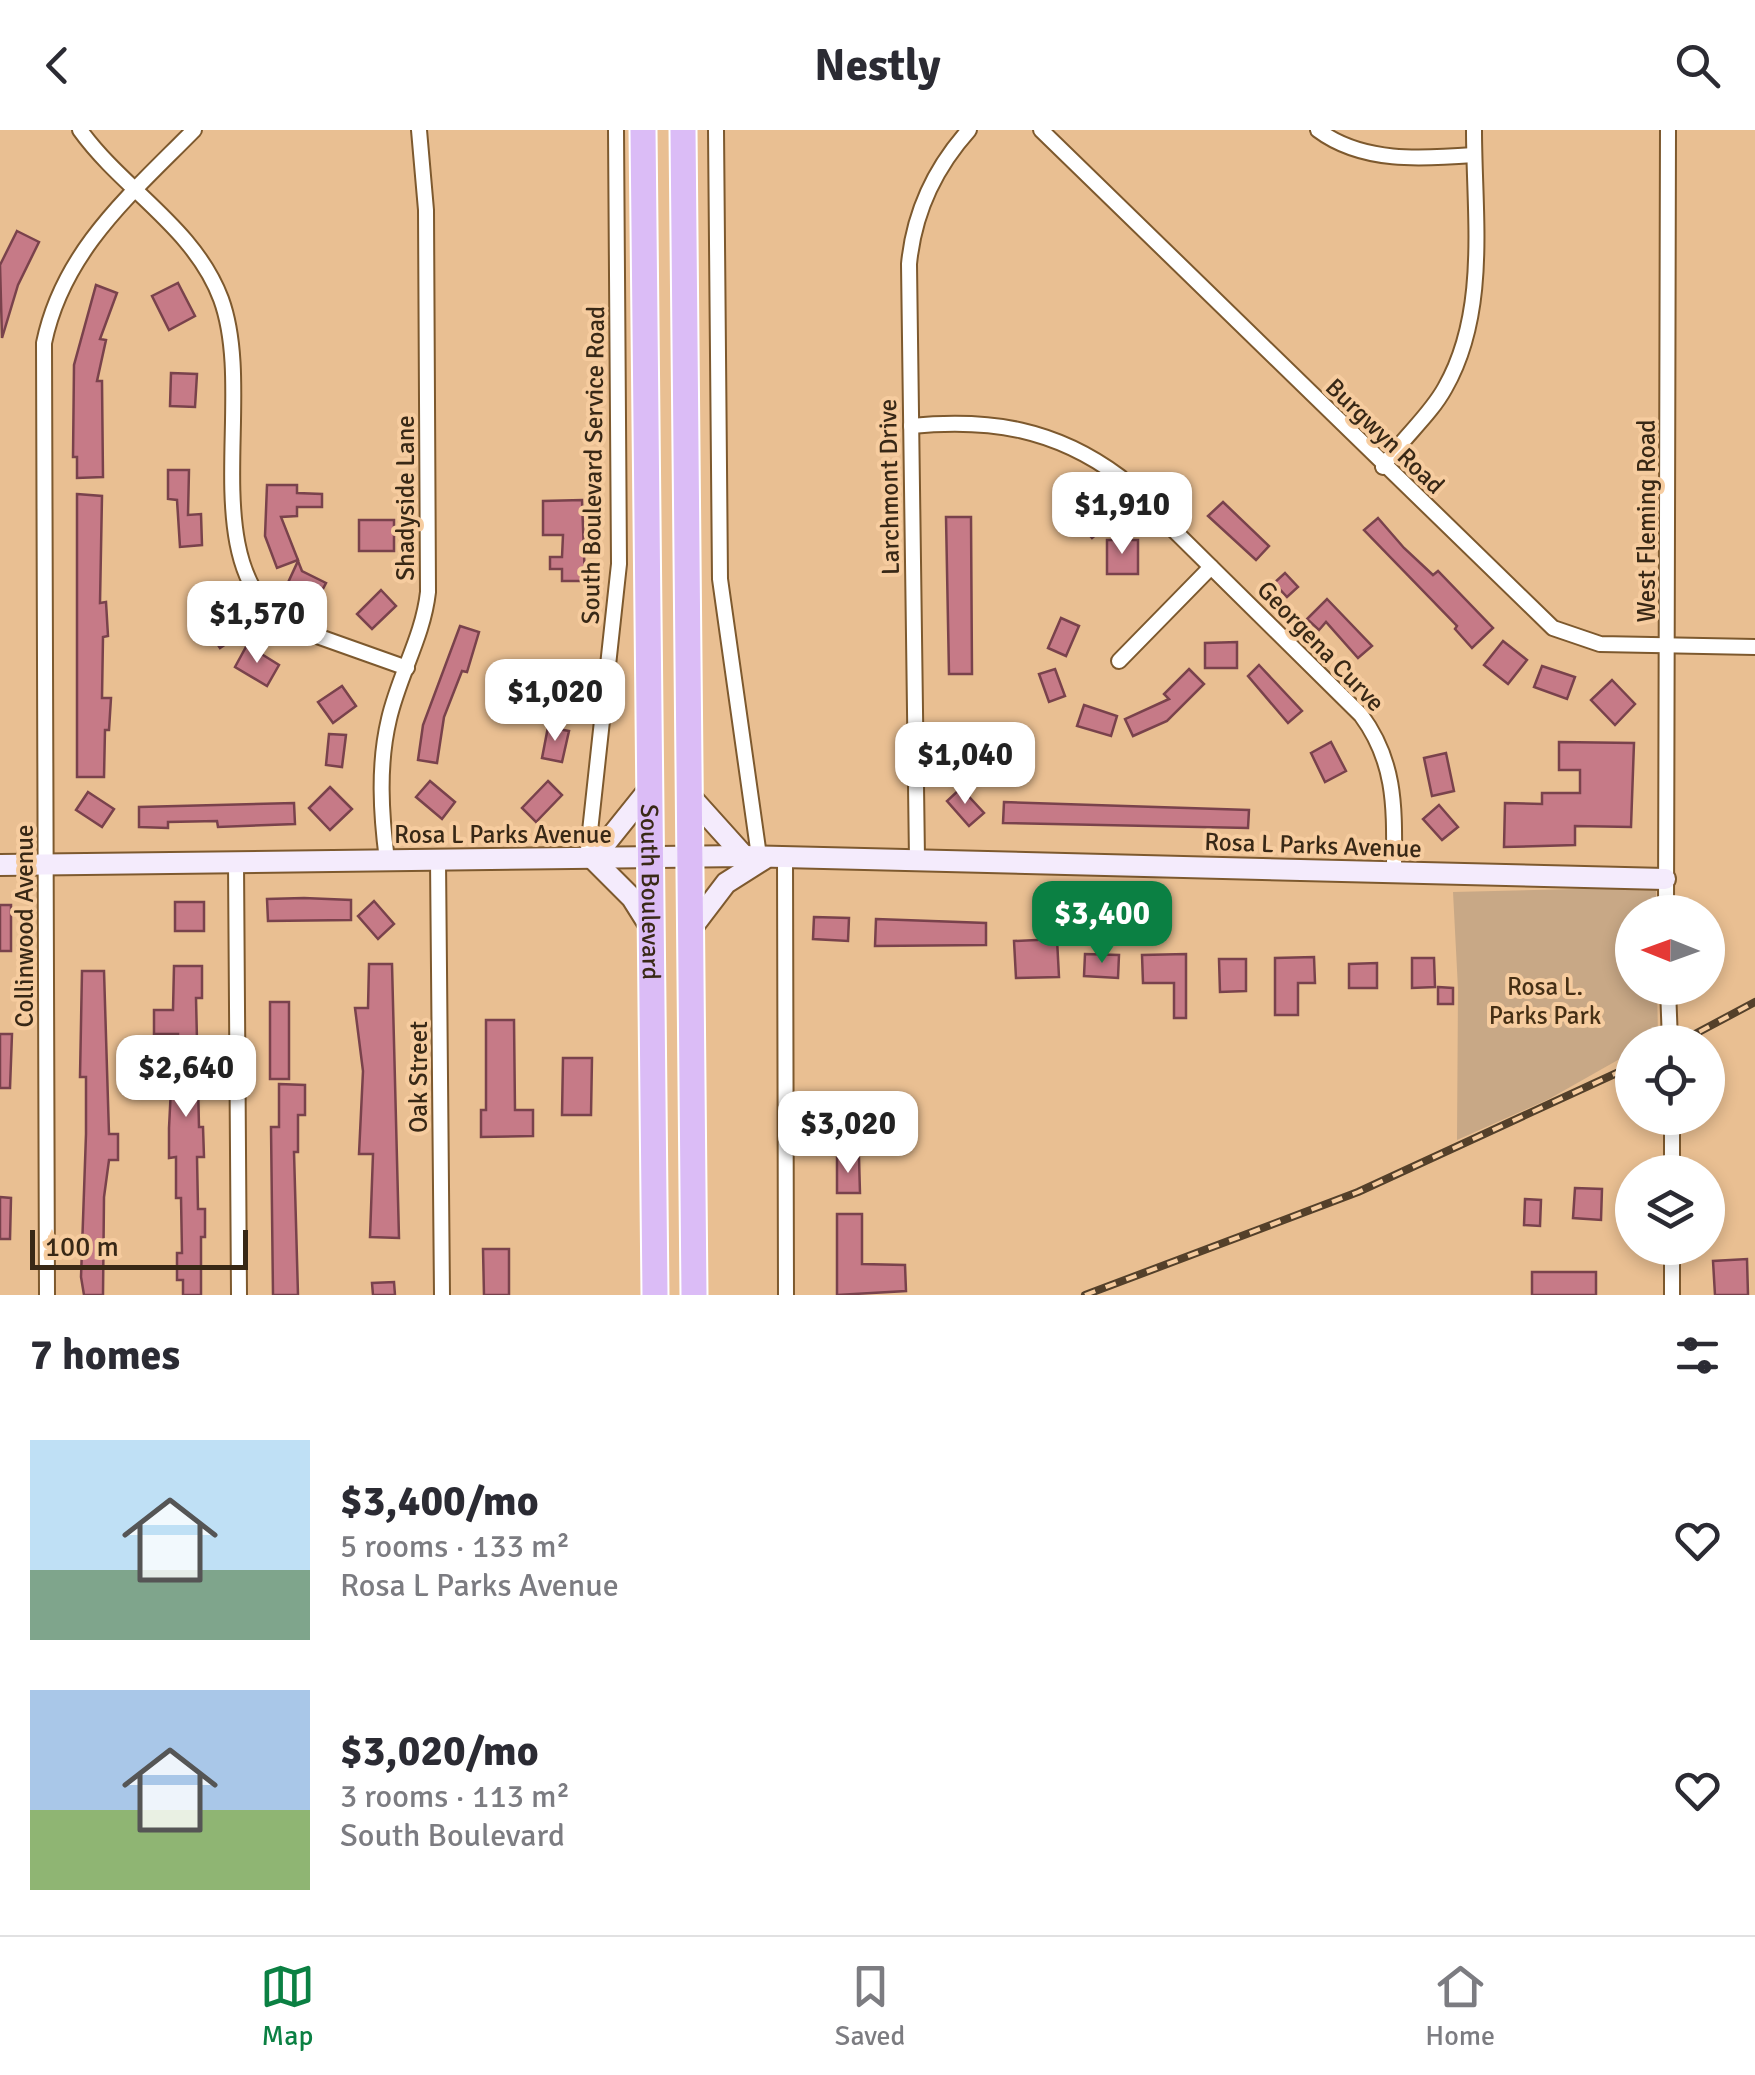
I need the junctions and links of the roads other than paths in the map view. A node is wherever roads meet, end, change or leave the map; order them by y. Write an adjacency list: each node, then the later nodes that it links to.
1 (80, 130): 14 (street)
2 (194, 130): 14 (street, Collinwood Avenue)
3 (419, 130): 21 (street, Shadyside Lane)
4 (616, 130): 27 (street, South Boulevard Service Road)
5 (643, 130): 22 (highway, South Boulevard)
6 (683, 130): 23 (highway, South Boulevard)
7 (716, 130): 25 (street)
8 (969, 130): 15 (street, Larchmont Drive)
9 (1041, 130): 16 (street, Burgwyn Road)
10 (1318, 130): 13 (street)
11 (1474, 130): 13 (street)
12 (1668, 130): 18 (street, West Fleming Road)
13 (1474, 155): 16 (street)
14 (136, 189): 21 (street); 32 (street, Collinwood Avenue)
15 (911, 426): 17 (street, Georgena Curve); 30 (street, Larchmont Drive)
16 (1383, 466): 18 (street, Burgwyn Road)
17 (1210, 567): 20 (street); 34 (street, Georgena Curve)
18 (1668, 646): 19 (street, Burgwyn Road); 35 (street, West Fleming Road)
19 (1755, 646)
20 (1119, 661)
21 (407, 668): 28 (street, Shadyside Lane)
22 (650, 788): 26 (highway, South Boulevard); 27 (street)
23 (690, 796): 24 (highway, South Boulevard); 25 (street)
24 (690, 857): 25 (street, Rosa L Parks Avenue); 26 (street, Rosa L Parks Avenue); 38 (highway, South Boulevard)
25 (764, 857): 30 (street, Rosa L Parks Avenue); 38 (street); 45 (street)
26 (649, 858): 27 (street, Rosa L Parks Avenue); 37 (highway, South Boulevard)
27 (590, 859): 29 (street, Rosa L Parks Avenue); 37 (street)
28 (388, 860): 29 (street, Rosa L Parks Avenue); 31 (street, Rosa L Parks Avenue)
29 (438, 860): 42 (street, Oak Street)
30 (917, 860): 34 (street, Rosa L Parks Avenue)
31 (236, 862): 32 (street, Rosa L Parks Avenue); 41 (street)
32 (46, 864): 33 (street, Rosa L Parks Avenue); 40 (street, Collinwood Avenue)
33 (0, 865)
34 (1394, 873): 35 (street, Rosa L Parks Avenue)
35 (1665, 879): 36 (street, West Fleming Road)
36 (1665, 895)
37 (649, 924): 43 (highway, South Boulevard)
38 (691, 928): 44 (highway, South Boulevard)
39 (1672, 1265): 46 (street)
40 (48, 1295)
41 (240, 1295)
42 (442, 1295)
43 (656, 1295)
44 (694, 1295)
45 (786, 1295)
46 (1672, 1295)

